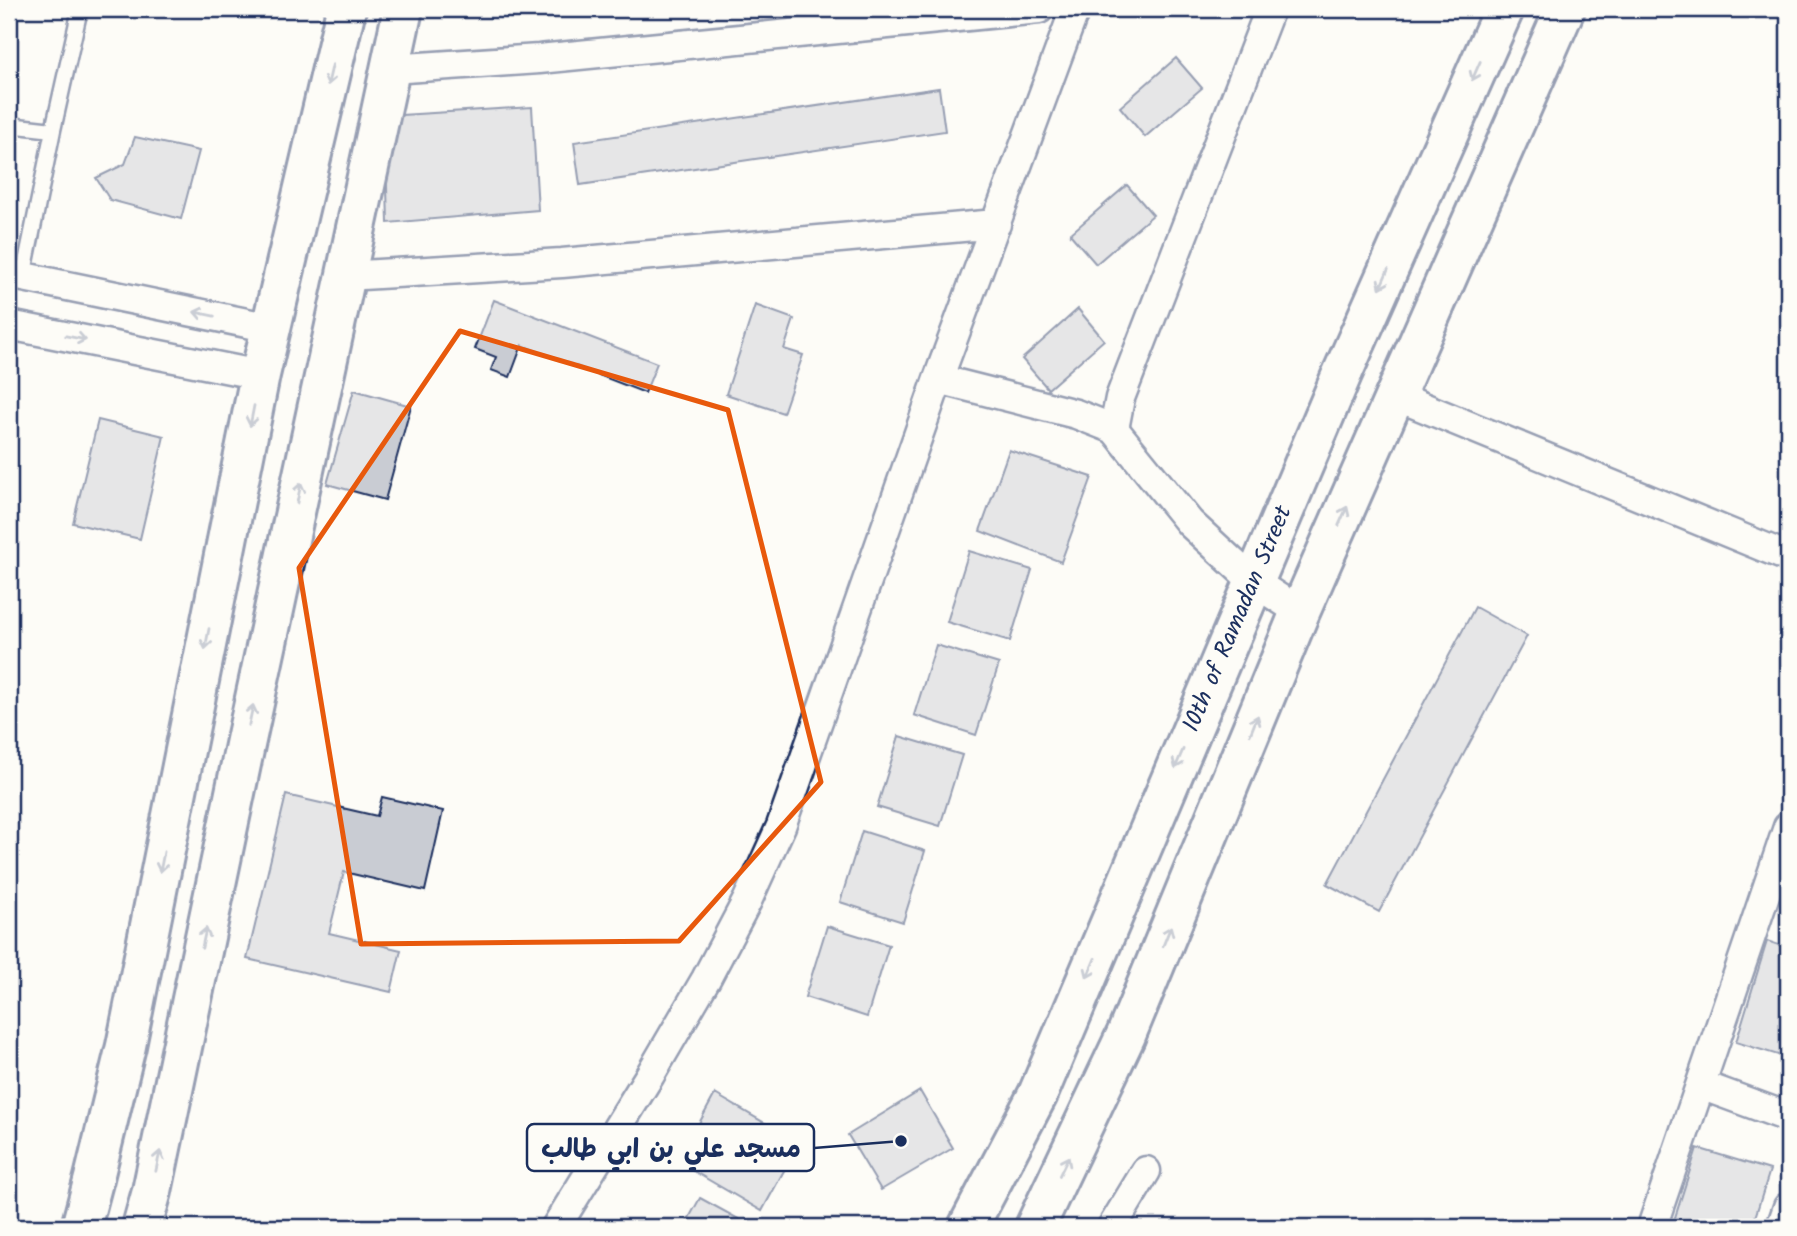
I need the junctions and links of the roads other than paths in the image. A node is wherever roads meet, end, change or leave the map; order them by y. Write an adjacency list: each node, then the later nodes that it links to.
1 (80, 9): 11 (lane)
2 (346, 9): 16 (main road, one-way to 16)
3 (403, 9): 9 (main road)
4 (1039, 9): 9 (street)
5 (1075, 9): 12 (street)
6 (1270, 9): 20 (street)
7 (1504, 9): 22 (main road, 10th of Ramadan Street, one-way to 22)
8 (1565, 9): 19 (main road)
9 (390, 69): 14 (main road)
10 (9, 125): 11 (lane)
11 (53, 130): 13 (lane)
12 (996, 224): 14 (street); 18 (street)
13 (16, 276): 16 (street, one-way to 13)
14 (345, 276): 29 (main road, one-way to 14)
15 (9, 325): 17 (street, one-way to 17)
16 (271, 328): 17 (main road)
17 (260, 375): 28 (main road, one-way to 28)
18 (938, 379): 20 (street); 30 (street)
19 (1396, 396): 21 (street); 23 (main road, one-way to 19)
20 (1114, 429): 22 (street)
21 (1788, 556)
22 (1254, 582): 23 (street); 31 (main road, 10th of Ramadan Street, one-way to 31)
23 (1300, 612): 32 (main road, one-way to 23)
24 (1788, 827): 25 (street)
25 (1700, 1085): 26 (street); 34 (street)
26 (1788, 1117)
27 (1146, 1171): 33 (street)
28 (80, 1227)
29 (142, 1227)
30 (556, 1227)
31 (968, 1227)
32 (1035, 1227)
33 (1112, 1227)
34 (1652, 1227)

